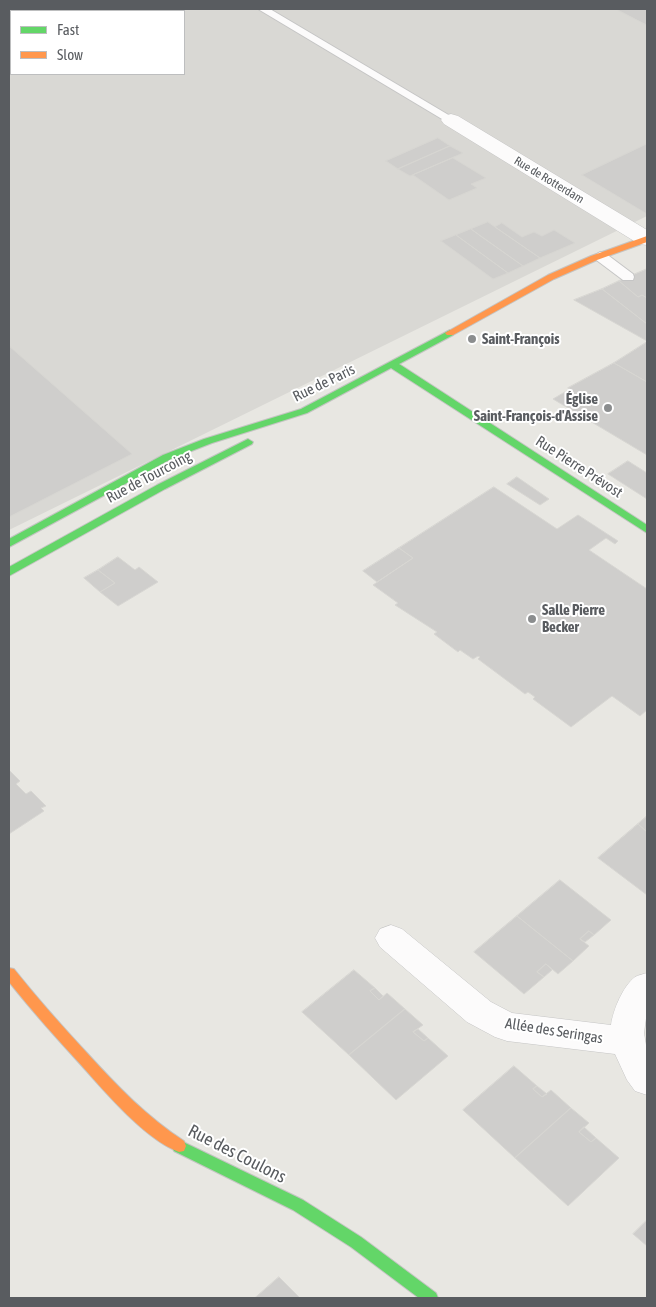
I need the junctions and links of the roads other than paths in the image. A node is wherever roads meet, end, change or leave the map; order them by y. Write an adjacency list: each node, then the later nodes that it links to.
1 (263, 9): 2 (lane)
2 (451, 120): 3 (street, Rue de Rotterdam)
3 (647, 239): 4 (main road, Rue de Paris)
4 (600, 256): 5 (lane); 6 (main road, Rue de Paris)
5 (628, 278)
6 (393, 365): 7 (main road, Rue de Paris); 8 (main road, Rue Pierre Prévost)
7 (304, 410): 9 (main road, Rue de Paris); 10 (main road, Rue de Tourcoing)
8 (647, 530)
9 (9, 543)
10 (9, 572)
11 (391, 938): 14 (street, Allée des Seringas)
12 (9, 973): 16 (main road, Rue des Coulons)
13 (647, 987): 14 (street)
14 (627, 1042): 15 (street)
15 (647, 1080)
16 (430, 1298)

